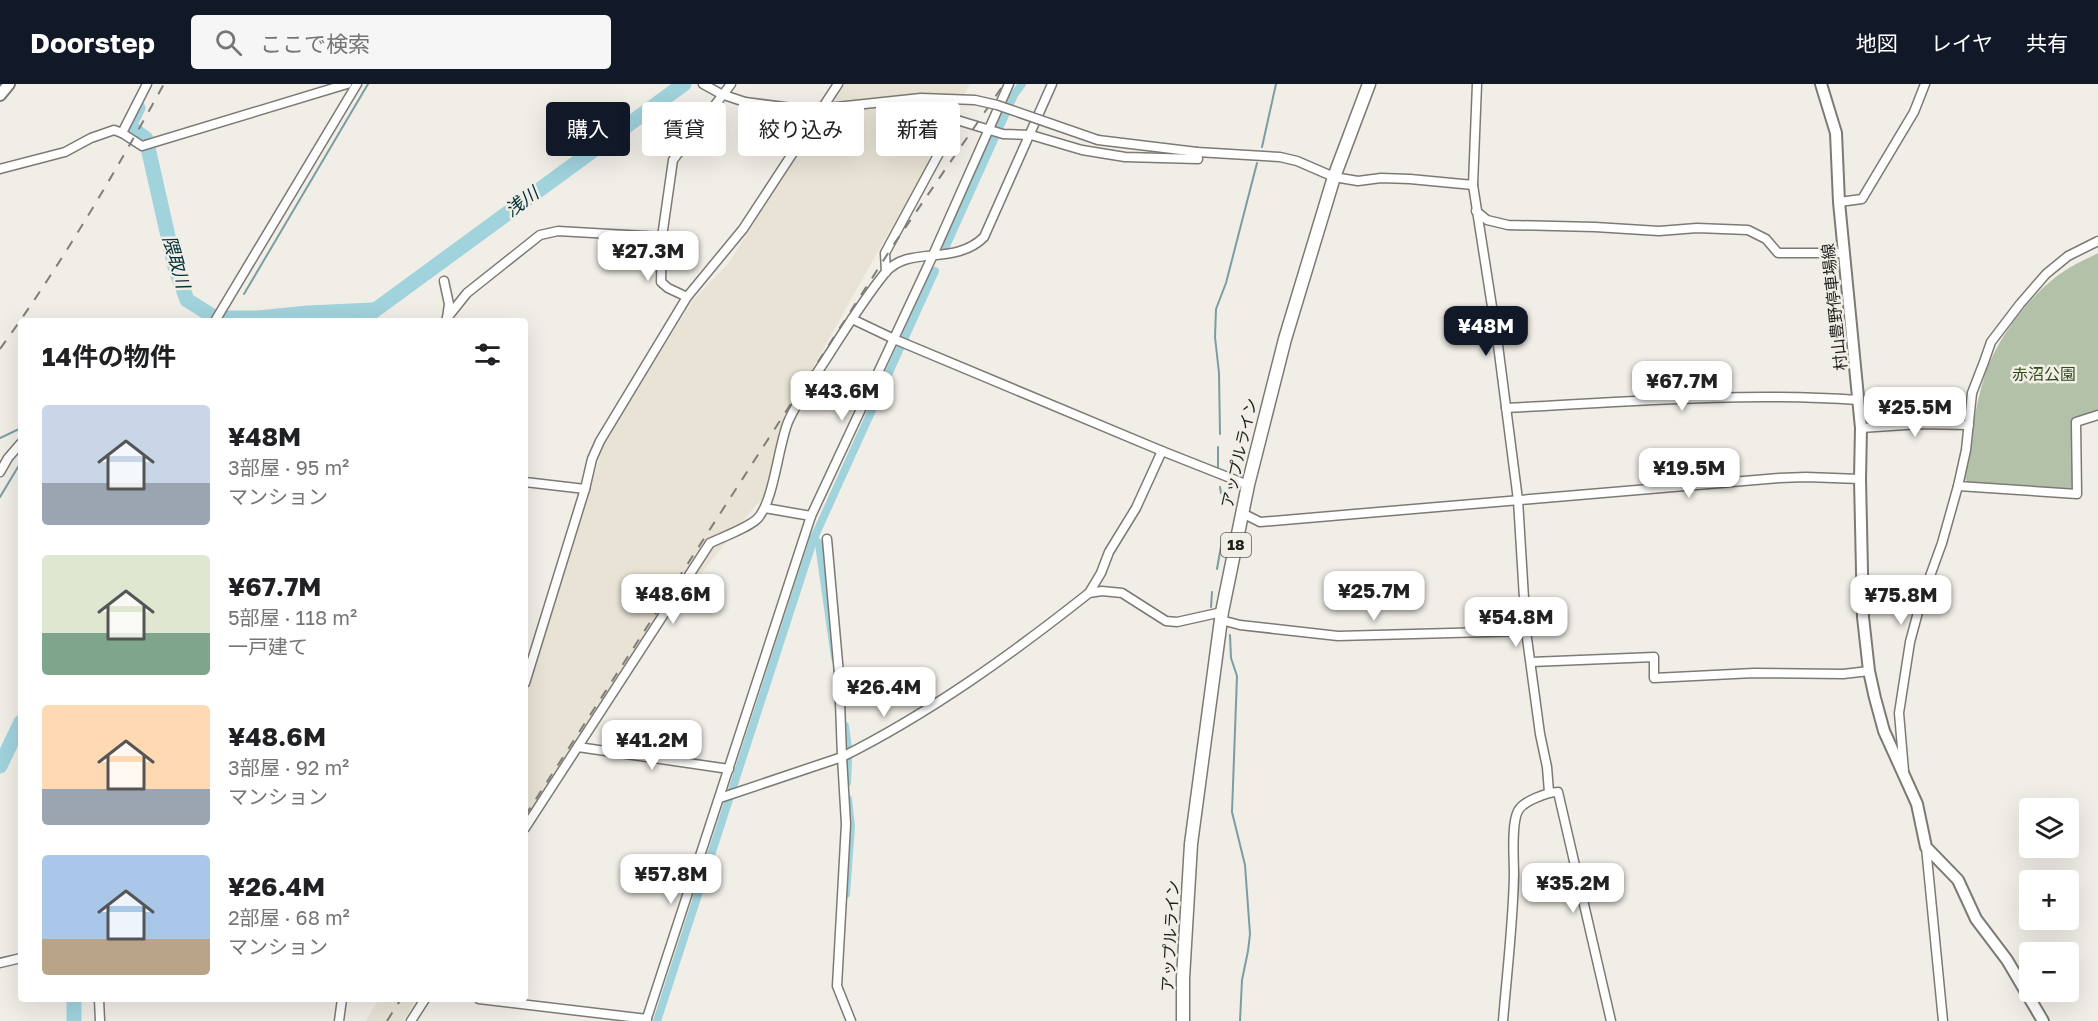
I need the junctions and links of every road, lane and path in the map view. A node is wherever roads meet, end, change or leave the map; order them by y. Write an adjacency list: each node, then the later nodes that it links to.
1 (9, 84): 15 (main road)
2 (147, 84): 17 (street)
3 (347, 84): 17 (street)
4 (357, 84): 32 (street)
5 (730, 84): 14 (street)
6 (838, 84): 31 (street)
7 (1009, 84): 16 (street)
8 (1052, 84): 18 (street)
9 (1369, 84): 21 (highway, アップルライン / 18)
10 (1477, 84): 22 (street)
11 (1821, 84): 23 (main road, 村山豊野停車場線)
12 (1925, 84): 23 (street)
13 (706, 85): 14 (street)
14 (721, 94): 19 (street, bridge); 25 (street)
15 (0, 95)
16 (992, 129): 18 (street); 28 (street); 29 (street)
17 (122, 132): 20 (street)
18 (1031, 135): 19 (street); 28 (street)
19 (1197, 152): 21 (street)
20 (0, 169)
21 (1334, 177): 22 (street); 47 (highway, アップルライン / 18)
22 (1473, 185): 24 (street)
23 (1839, 202): 27 (main road, 村山豊野停車場線)
24 (1476, 211): 27 (street); 38 (street)
25 (662, 237): 31 (street); 34 (street)
26 (2098, 241): 40 (street)
27 (1844, 253): 37 (main road, 村山豊野停車場線)
28 (933, 255): 29 (street); 36 (street)
29 (886, 272): 35 (street)
30 (444, 281): 33 (street)
31 (687, 297): 49 (street)
32 (216, 318)
33 (447, 318)
34 (448, 318)
35 (852, 319): 36 (street); 51 (street)
36 (896, 339): 43 (street); 53 (street)
37 (1858, 399): 38 (street); 41 (main road, 村山豊野停車場線)
38 (1506, 408): 50 (street)
39 (2098, 415): 48 (street)
40 (1969, 426): 41 (street); 48 (street)
41 (1861, 428): 45 (main road, 村山豊野停車場線)
42 (18, 447): 44 (street)
43 (1162, 451): 47 (street); 55 (street)
44 (0, 472)
45 (1860, 479): 50 (street); 59 (main road, 村山豊野停車場線)
46 (528, 482): 49 (street)
47 (1248, 485): 52 (highway, アップルライン / 18)
48 (1958, 486): 64 (street)
49 (585, 489): 60 (street)
50 (1518, 500): 52 (street); 57 (street)
51 (765, 508): 53 (street); 61 (street)
52 (1242, 513): 56 (highway, アップルライン / 18)
53 (811, 516): 63 (street)
54 (826, 539): 62 (street)
55 (1089, 593): 56 (street); 62 (street)
56 (1221, 616): 57 (street); 80 (highway, アップルライン / 18)
57 (1526, 631): 58 (street)
58 (1531, 662): 59 (street); 65 (street)
59 (1869, 671): 64 (main road, 村山豊野停車場線)
60 (528, 673)
61 (578, 747): 63 (street); 67 (street)
62 (842, 757): 66 (street); 79 (street)
63 (729, 769): 66 (street)
64 (1904, 774): 68 (main road, 村山豊野停車場線)
65 (1549, 792): 81 (street); 82 (street)
66 (722, 797): 75 (street)
67 (528, 823)
68 (1926, 847): 83 (street); 84 (main road)
69 (18, 958): 70 (street)
70 (0, 963)
71 (99, 1002): 76 (street)
72 (342, 1002): 77 (street)
73 (423, 1002): 78 (street)
74 (502, 1002): 75 (street)
75 (646, 1020)
76 (100, 1021)
77 (339, 1021)
78 (411, 1021)
79 (851, 1021)
80 (1184, 1021)
81 (1503, 1021)
82 (1611, 1021)
83 (1943, 1021)
84 (2043, 1021)

